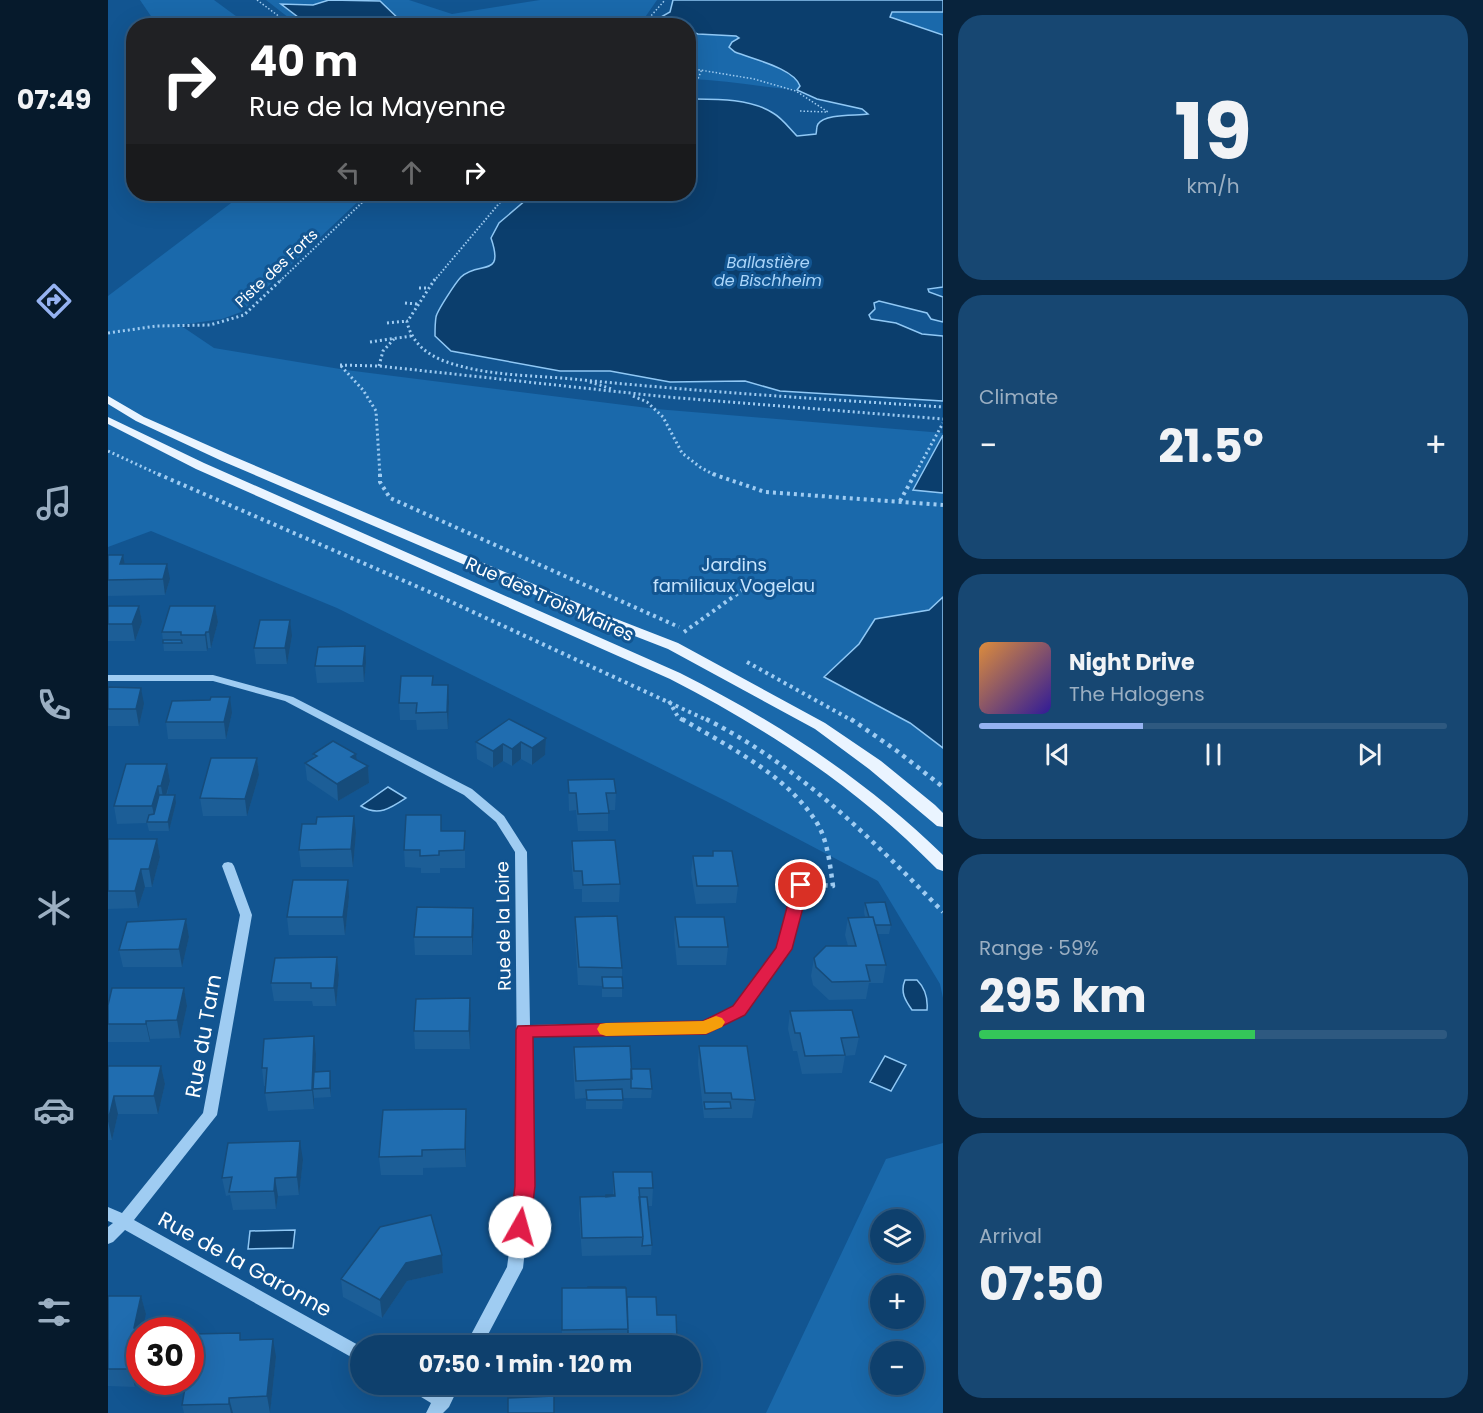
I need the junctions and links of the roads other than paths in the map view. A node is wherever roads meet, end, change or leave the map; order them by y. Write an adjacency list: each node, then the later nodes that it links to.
1 (108, 399): 4 (main road, Rue des Trois Maires)
2 (108, 420): 5 (main road, Rue des Trois Maires)
3 (108, 678): 8 (street, Rue de la Loire)
4 (943, 822)
5 (943, 865)
6 (228, 866): 10 (street, Rue du Tarn)
7 (801, 885): 8 (street)
8 (524, 1030): 12 (street, Rue de la Loire)
9 (108, 1213): 10 (street, Rue de la Garonne)
10 (124, 1222): 11 (street, Rue du Tarn); 13 (street, Rue de la Garonne)
11 (108, 1237)
12 (479, 1335)
13 (350, 1348)
14 (425, 1395): 15 (street)
15 (438, 1407)

